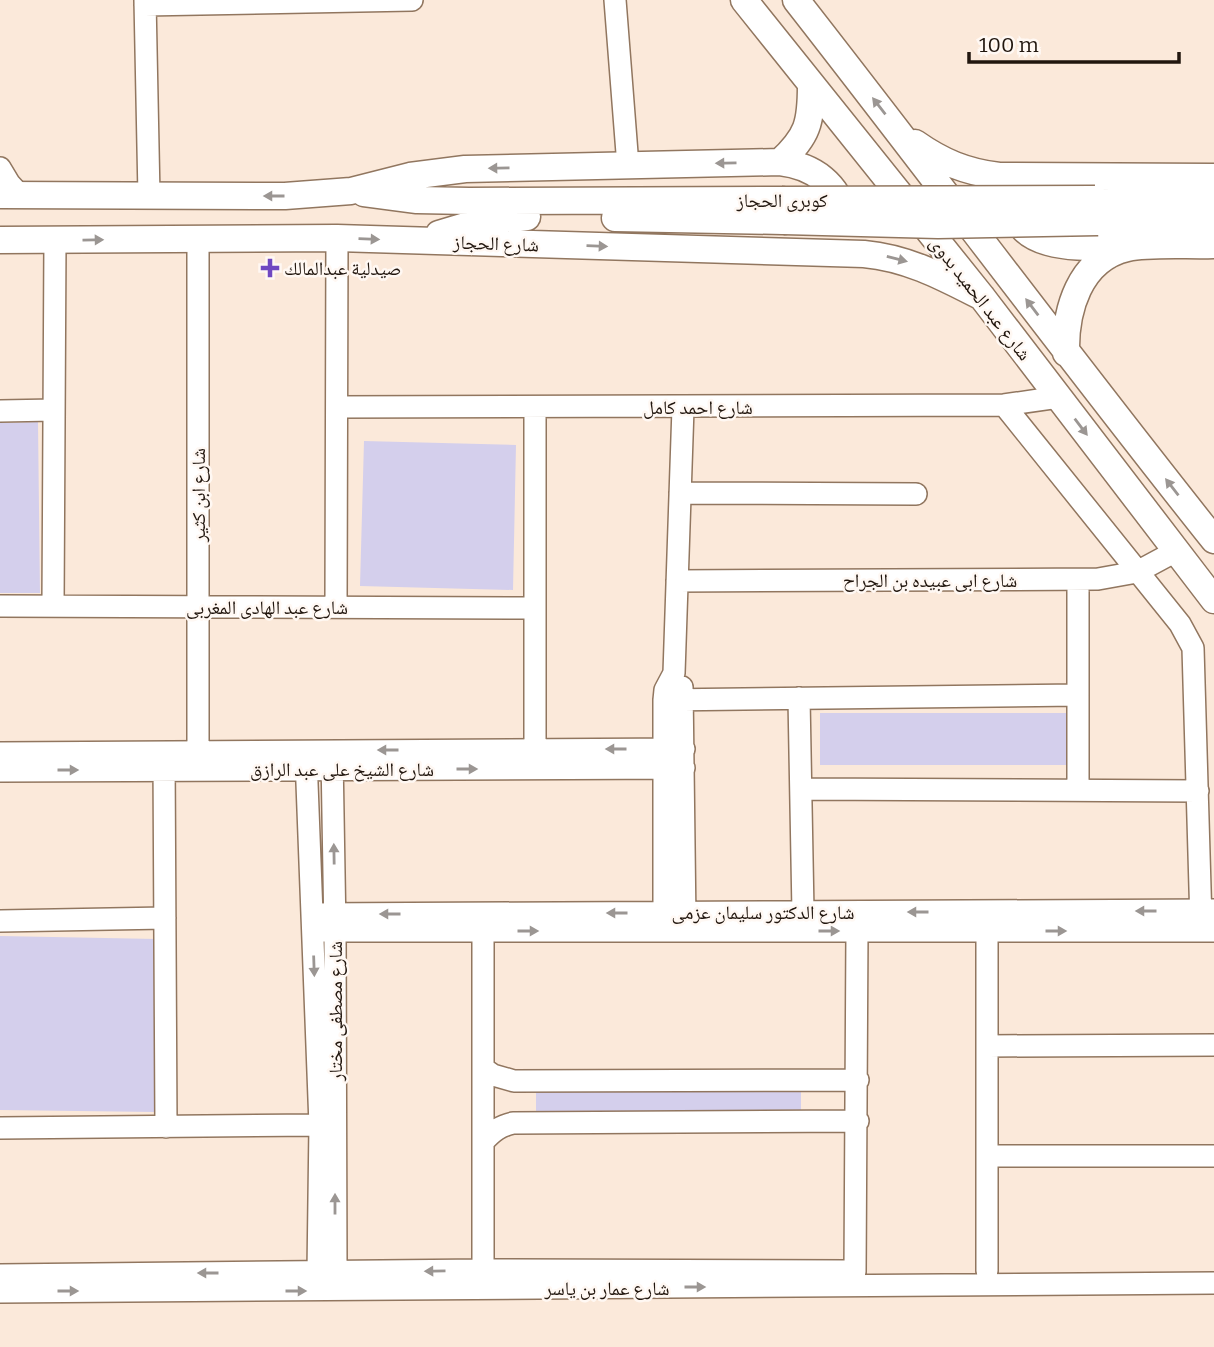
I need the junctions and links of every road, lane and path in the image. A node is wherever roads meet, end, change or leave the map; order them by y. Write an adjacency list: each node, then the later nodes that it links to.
1 (412, 0): 6 (street)
2 (603, 0): 3 (street)
3 (615, 0): 10 (street)
4 (744, 0): 7 (main road, شارع عبد الحميد بدوى)
5 (796, 0): 8 (main road, شارع عبد الحميد بدوى, one-way to 5)
6 (145, 2): 16 (street)
7 (811, 85): 9 (main road); 29 (main road, شارع عبد الحميد بدوى)
8 (900, 132): 12 (main road); 30 (main road, شارع عبد الحميد بدوى, one-way to 8)
9 (780, 162): 10 (main road, one-way to 10); 28 (main road)
10 (628, 166): 14 (main road, one-way to 14)
11 (0, 168): 15 (street)
12 (1031, 177): 13 (main road); 27 (main road)
13 (1214, 177)
14 (351, 191): 16 (main road, one-way to 16); 19 (main road, كوبرى الحجاز)
15 (10, 195): 16 (main road)
16 (149, 196)
17 (1214, 198): 18 (main road, كوبرى الحجاز)
18 (1097, 210): 19 (main road, كوبرى الحجاز, bridge); 20 (main road, كوبرى الحجاز)
19 (783, 211): 25 (main road, كوبرى الحجاز)
20 (1214, 221)
21 (198, 238): 22 (main road, شارع الحجاز); 24 (main road, شارع الحجاز, one-way to 21); 48 (street, شارع ابن كثير)
22 (337, 238): 25 (main road, شارع الحجاز, one-way to 25); 33 (street)
23 (0, 240): 24 (main road, شارع الحجاز)
24 (55, 240): 37 (street)
25 (424, 241): 28 (main road, شارع الحجاز, one-way to 28)
26 (1214, 246): 27 (main road)
27 (1128, 248): 30 (main road)
28 (844, 254): 29 (main road, شارع الحجاز, one-way to 29)
29 (982, 297): 31 (main road, شارع عبد الحميد بدوى)
30 (1066, 353): 40 (main road, شارع عبد الحميد بدوى, one-way to 30)
31 (1059, 397): 32 (street, شارع احمد كامل); 41 (main road, شارع عبد الحميد بدوى, one-way to 41)
32 (1004, 405): 35 (street, شارع احمد كامل); 42 (street)
33 (337, 407): 34 (street, شارع احمد كامل); 49 (street)
34 (535, 408): 35 (street, شارع احمد كامل); 50 (street)
35 (683, 408): 38 (street)
36 (0, 411): 37 (street)
37 (54, 411): 47 (street)
38 (680, 493): 39 (street); 44 (street)
39 (916, 494)
40 (1214, 540)
41 (1176, 551): 42 (street, شارع ابى عبيده بن الجراح); 45 (main road, شارع عبد الحميد بدوى)
42 (1137, 572): 43 (street, شارع ابى عبيده بن الجراح); 64 (street)
43 (1079, 580): 44 (street, شارع ابى عبيده بن الجراح); 51 (street)
44 (677, 581): 53 (street)
45 (1214, 600)
46 (0, 606): 47 (street, شارع عبد الهادى المغربى)
47 (53, 606): 48 (street, شارع عبد الهادى المغربى)
48 (198, 607): 49 (street, شارع عبد الهادى المغربى); 55 (street, شارع ابن كثير)
49 (336, 607): 50 (street, شارع عبد الهادى المغربى)
50 (535, 608): 54 (street)
51 (1078, 695): 52 (street); 63 (street)
52 (799, 698): 53 (street); 62 (street)
53 (674, 700): 57 (street)
54 (535, 750): 57 (street, شارع الشيخ على عبد الرازق, one-way to 54); 58 (street, شارع الشيخ على عبد الرازق, one-way to 58)
55 (198, 751): 59 (street, شارع الشيخ على عبد الرازق); 60 (street, شارع الشيخ على عبد الرازق)
56 (0, 753): 59 (street, شارع الشيخ على عبد الرازق)
57 (673, 758): 58 (street, شارع الشيخ على عبد الرازق, one-way to 57); 69 (street)
58 (332, 760): 60 (street, شارع الشيخ على عبد الرازق); 71 (street, شارع مصطفى مختار, one-way to 58)
59 (164, 761): 60 (street, شارع الشيخ على عبد الرازق); 61 (street, شارع الشيخ على عبد الرازق, one-way to 59); 66 (street)
60 (306, 761): 70 (street, شارع مصطفى مختار)
61 (0, 771)
62 (801, 789): 63 (street); 65 (street)
63 (1078, 790): 64 (street)
64 (1198, 791): 68 (street)
65 (803, 912): 68 (street, شارع الدكتور سليمان عزمى, one-way to 65); 69 (street, شارع الدكتور سليمان عزمى)
66 (165, 918): 67 (street); 81 (street)
67 (0, 921)
68 (1208, 921): 74 (street, شارع الدكتور سليمان عزمى, one-way to 68)
69 (675, 922): 71 (street, شارع الدكتور سليمان عزمى, one-way to 71); 72 (street, شارع الدكتور سليمان عزمى, one-way to 69); 73 (street, شارع الدكتور سليمان عزمى, one-way to 73)
70 (312, 923): 71 (street, شارع الدكتور سليمان عزمى); 80 (street, شارع مصطفى مختار, one-way to 80)
71 (335, 923): 72 (street, شارع الدكتور سليمان عزمى); 89 (street, شارع مصطفى مختار, one-way to 71)
72 (483, 931): 77 (street)
73 (858, 931): 74 (street, شارع الدكتور سليمان عزمى); 78 (street)
74 (987, 931): 76 (street)
75 (1214, 1045): 76 (street)
76 (988, 1046): 84 (street)
77 (484, 1068): 78 (street); 83 (street)
78 (858, 1080): 79 (street)
79 (858, 1121): 83 (street); 90 (street)
80 (320, 1125): 81 (street); 89 (street, شارع مصطفى مختار)
81 (166, 1126): 82 (street)
82 (0, 1128)
83 (484, 1140): 87 (street)
84 (989, 1156): 85 (street); 88 (street)
85 (1214, 1156)
86 (1214, 1268): 88 (street, شارع عمار بن ياسر)
87 (483, 1270): 89 (street, شارع عمار بن ياسر, one-way to 89); 90 (street, شارع عمار بن ياسر)
88 (987, 1271): 90 (street, شارع عمار بن ياسر)
89 (327, 1272): 91 (street, شارع عمار بن ياسر, one-way to 91)
90 (855, 1272)
91 (0, 1275)
92 (1214, 1283): 93 (street, شارع عمار بن ياسر, one-way to 92)
93 (0, 1292)

